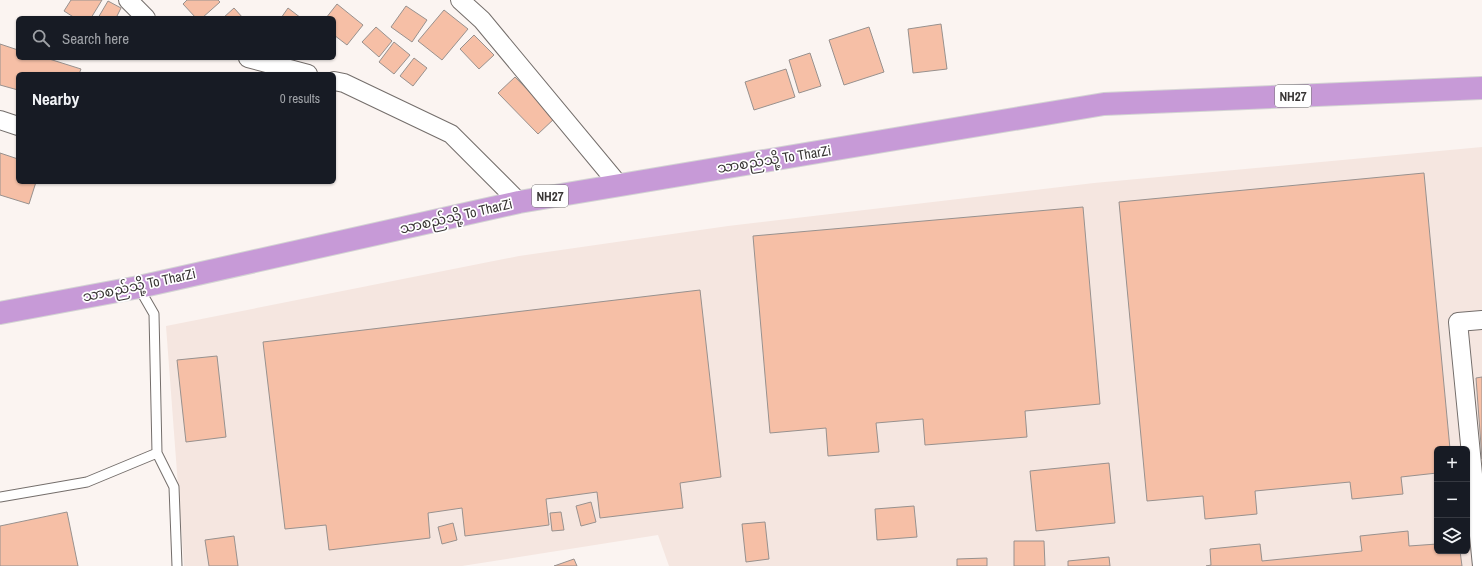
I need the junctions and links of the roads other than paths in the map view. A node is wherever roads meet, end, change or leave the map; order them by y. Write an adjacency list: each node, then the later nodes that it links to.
1 (128, 0): 3 (street)
2 (460, 0): 10 (street)
3 (144, 16)
4 (256, 60): 5 (street)
5 (300, 72)
6 (336, 81): 11 (street)
7 (1482, 88): 10 (highway, သာစည်သို့ To TharZi / NH27)
8 (0, 120): 9 (street)
9 (16, 125)
10 (618, 185): 11 (highway, သာစည်သို့ To TharZi / NH27)
11 (519, 202): 12 (highway, သာစည်သို့ To TharZi / NH27)
12 (139, 286): 13 (highway, သာစည်သို့ To TharZi / NH27); 15 (lane)
13 (0, 313)
14 (1482, 320): 18 (street)
15 (157, 453): 16 (lane); 17 (lane)
16 (0, 497)
17 (177, 566)
18 (1482, 566)

